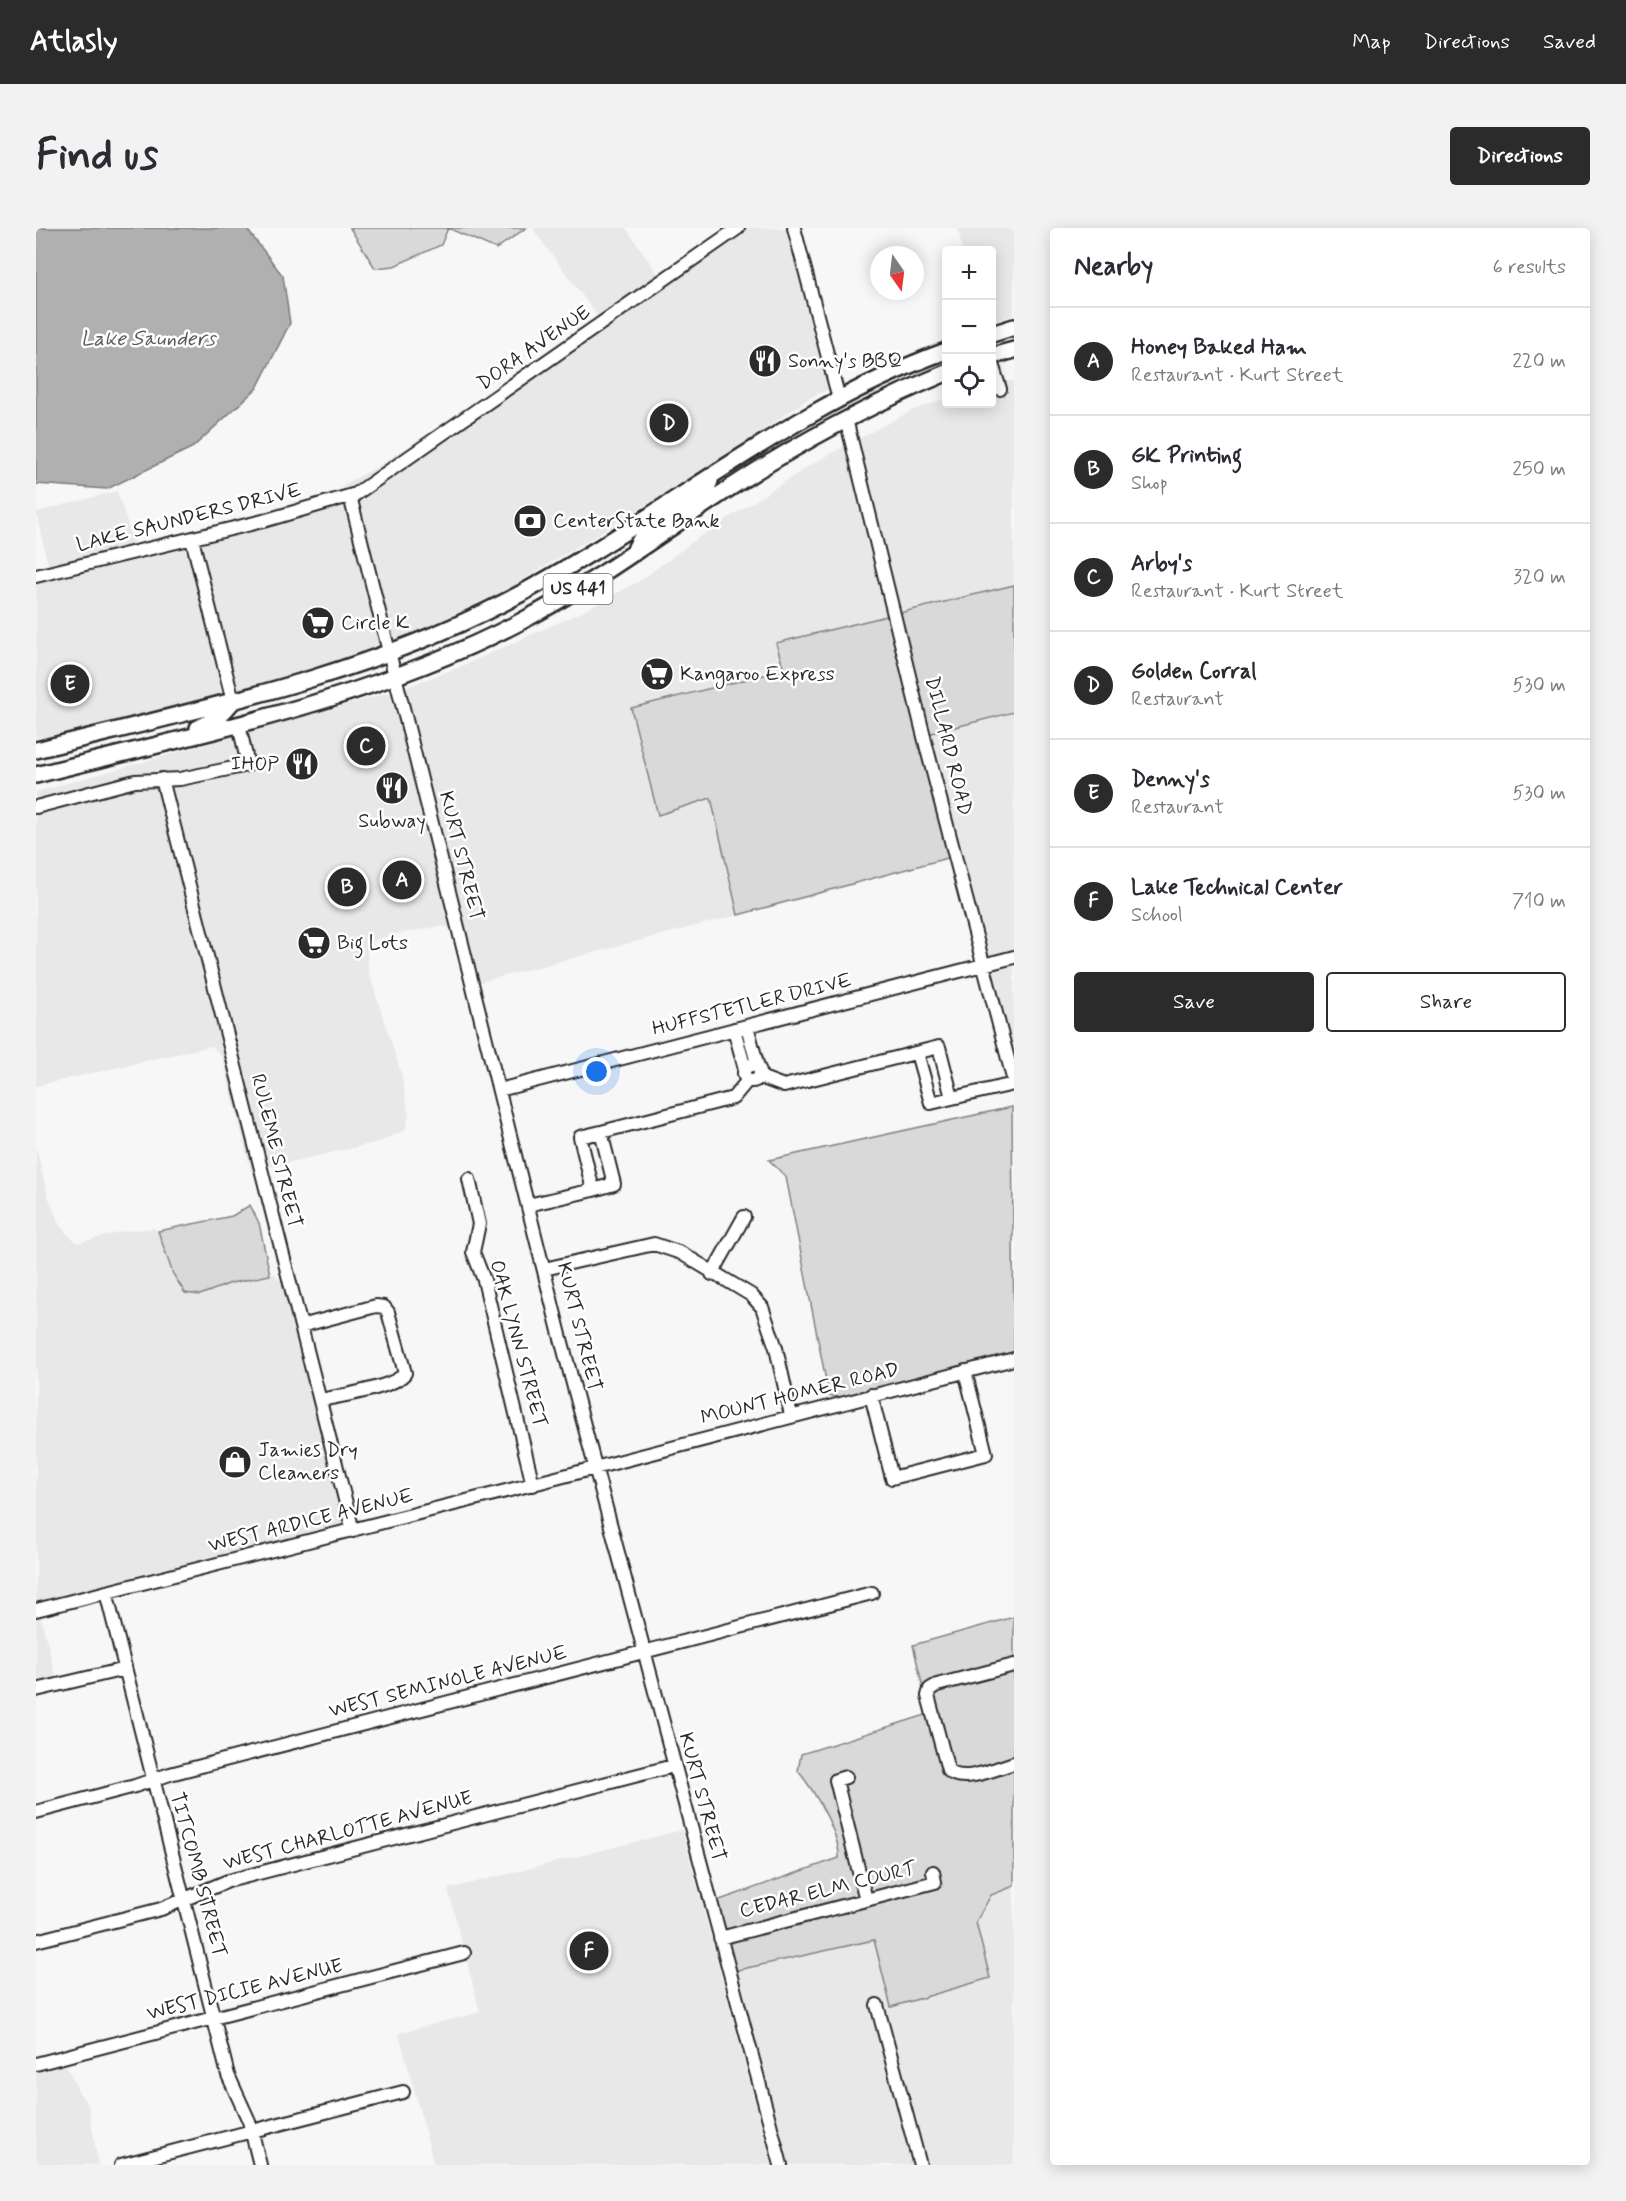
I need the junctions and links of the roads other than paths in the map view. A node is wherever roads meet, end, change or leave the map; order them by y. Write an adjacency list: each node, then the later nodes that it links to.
1 (738, 228): 16 (street, DORA AVENUE)
2 (794, 228): 12 (street)
3 (1014, 327): 4 (main road)
4 (996, 333)
5 (1014, 350): 7 (main road)
6 (942, 353): 8 (main road, US 441)
7 (996, 355)
8 (900, 369): 12 (main road, US 441); 13 (main road)
9 (942, 375): 13 (main road, US 441)
10 (996, 376): 11 (street)
11 (1000, 389)
12 (838, 399): 14 (main road); 15 (main road, US 441)
13 (846, 419): 14 (main road, US 441); 31 (street, DILLARD ROAD)
14 (770, 462): 18 (main road, US 441)
15 (712, 475): 18 (main road); 20 (main road, US 441)
16 (350, 496): 17 (street, LAKE SAUNDERS DRIVE); 20 (street, KURT STREET)
17 (192, 539): 19 (street, LAKE SAUNDERS DRIVE); 23 (street)
18 (634, 554): 21 (main road, US 441)
19 (36, 576)
20 (390, 654): 21 (street, KURT STREET); 22 (main road, US 441)
21 (396, 678): 24 (main road, US 441); 36 (street, KURT STREET)
22 (287, 687): 23 (main road, US 441); 24 (main road)
23 (233, 701): 25 (main road); 26 (main road, US 441)
24 (239, 724): 25 (main road, US 441); 28 (street)
25 (171, 741): 27 (main road, US 441)
26 (36, 750)
27 (36, 775)
28 (162, 779): 29 (street); 45 (street, RULEME STREET)
29 (36, 807)
30 (1014, 957): 31 (street, HUFFSTETLER DRIVE)
31 (984, 965): 32 (street, HUFFSTETLER DRIVE); 35 (street, DILLARD ROAD)
32 (742, 1034): 34 (street); 36 (street, HUFFSTETLER DRIVE)
33 (917, 1053): 34 (street); 37 (street); 37 (street)
34 (754, 1077): 38 (street)
35 (1014, 1083): 37 (street)
36 (499, 1090): 41 (street, KURT STREET)
37 (952, 1098)
38 (601, 1132): 40 (street); 40 (street)
39 (469, 1179): 52 (street, OAK LYNN STREET)
40 (593, 1190): 41 (street)
41 (528, 1205): 43 (street, KURT STREET)
42 (744, 1217): 44 (street)
43 (544, 1269): 44 (street); 51 (street, KURT STREET)
44 (712, 1274): 50 (street)
45 (301, 1326): 49 (street, RULEME STREET); 49 (street)
46 (1014, 1359): 47 (street, MOUNT HOMER ROAD)
47 (965, 1371): 48 (street, MOUNT HOMER ROAD); 48 (street)
48 (871, 1395): 50 (street, MOUNT HOMER ROAD)
49 (320, 1400): 53 (street, RULEME STREET)
50 (791, 1415): 51 (street, MOUNT HOMER ROAD)
51 (596, 1469): 52 (street, WEST ARDICE AVENUE); 57 (street, KURT STREET)
52 (533, 1485): 53 (street, WEST ARDICE AVENUE)
53 (353, 1531): 54 (street, WEST ARDICE AVENUE)
54 (106, 1592): 56 (street, WEST ARDICE AVENUE); 59 (street, TITCOMB STREET)
55 (872, 1593): 57 (street, WEST SEMINOLE AVENUE)
56 (36, 1610)
57 (643, 1653): 62 (street, KURT STREET); 64 (street, WEST SEMINOLE AVENUE)
58 (1014, 1665): 61 (street)
59 (125, 1669): 60 (street); 64 (street, TITCOMB STREET)
60 (36, 1690)
61 (1014, 1763)
62 (673, 1766): 67 (street, WEST CHARLOTTE AVENUE); 69 (street, KURT STREET)
63 (846, 1777): 68 (street)
64 (153, 1780): 65 (street, WEST SEMINOLE AVENUE); 67 (street, TITCOMB STREET)
65 (36, 1812)
66 (933, 1872): 68 (street, CEDAR ELM COURT)
67 (183, 1898): 70 (street, WEST CHARLOTTE AVENUE); 73 (street, TITCOMB STREET)
68 (866, 1900): 69 (street, CEDAR ELM COURT)
69 (720, 1938): 79 (street, KURT STREET)
70 (36, 1941)
71 (464, 1953): 73 (street, WEST DICIE AVENUE)
72 (877, 2005): 80 (street)
73 (215, 2018): 74 (street, WEST DICIE AVENUE); 76 (street, TITCOMB STREET)
74 (36, 2064)
75 (403, 2092): 76 (street)
76 (252, 2131): 77 (street); 78 (street, TITCOMB STREET)
77 (121, 2165)
78 (260, 2165)
79 (781, 2165)
80 (920, 2165)

